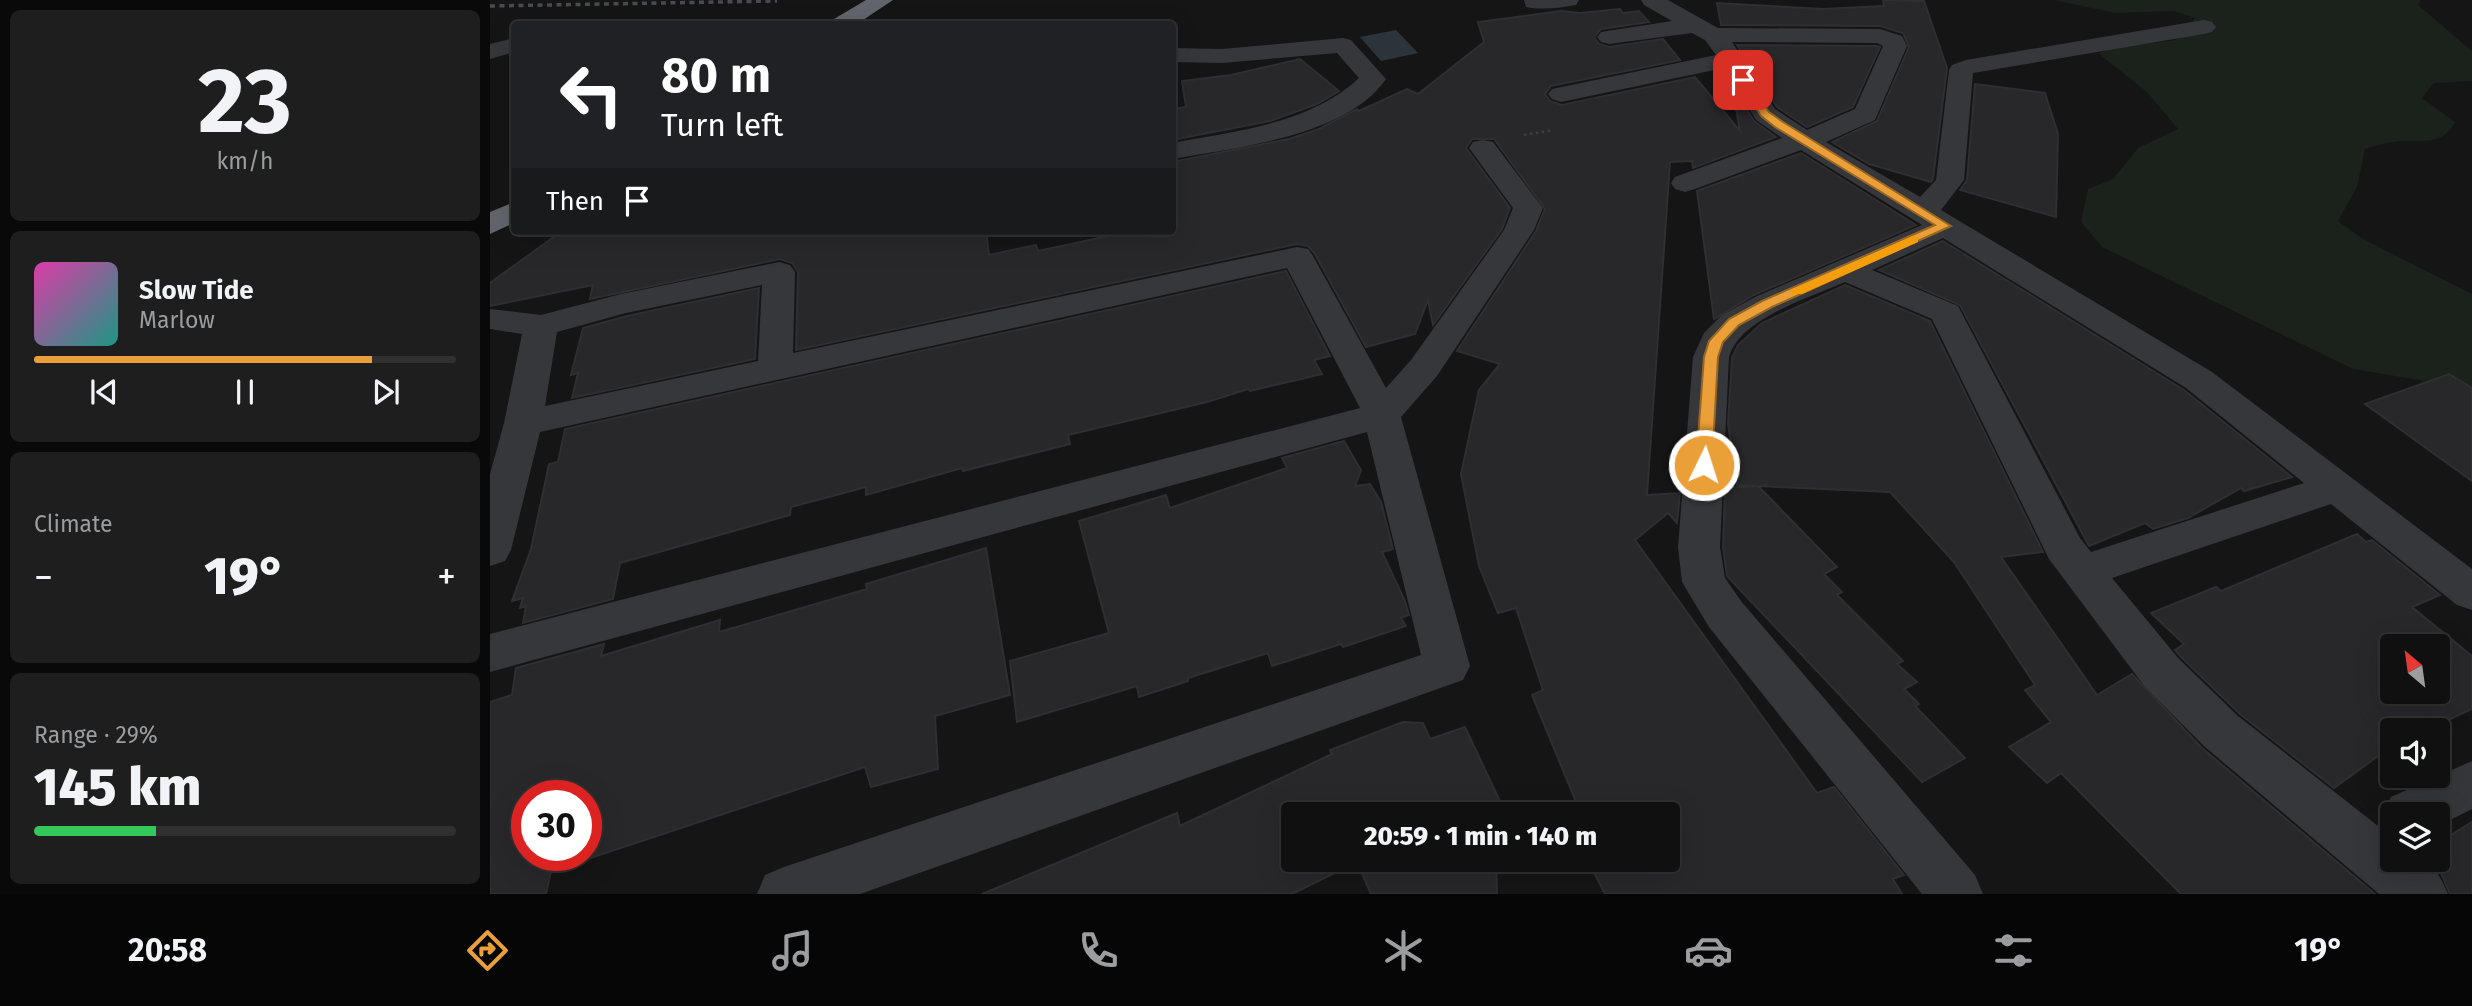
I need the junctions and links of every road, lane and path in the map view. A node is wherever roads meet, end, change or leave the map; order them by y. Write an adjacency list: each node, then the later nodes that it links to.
1 (882, 0): 5 (highway)
2 (1568, 0): 4 (street)
3 (1652, 0): 8 (street)
4 (1534, 2)
5 (847, 21)
6 (2204, 27): 18 (street)
7 (1609, 37): 8 (street)
8 (1713, 40): 12 (street); 13 (street); 13 (street)
9 (511, 46): 10 (street)
10 (490, 52)
11 (1176, 55): 15 (street)
12 (1561, 94)
13 (1804, 140): 16 (street); 18 (street)
14 (1483, 148): 24 (street)
15 (1176, 150)
16 (1685, 183)
17 (511, 213): 19 (highway)
18 (1932, 218): 20 (street); 26 (street)
19 (490, 225)
20 (1844, 270): 28 (street); 35 (street)
21 (490, 320): 22 (street)
22 (541, 326): 23 (street); 25 (street)
23 (775, 368): 24 (street); 25 (street)
24 (1382, 415): 30 (street); 34 (street)
25 (523, 424): 27 (street)
26 (2337, 487): 28 (street); 29 (street)
27 (490, 550)
28 (2083, 571): 33 (street)
29 (2472, 593)
30 (490, 653)
31 (2472, 784): 32 (street)
32 (2434, 802)
33 (2373, 831): 36 (street)
34 (784, 894)
35 (1956, 894)
36 (2421, 894)

